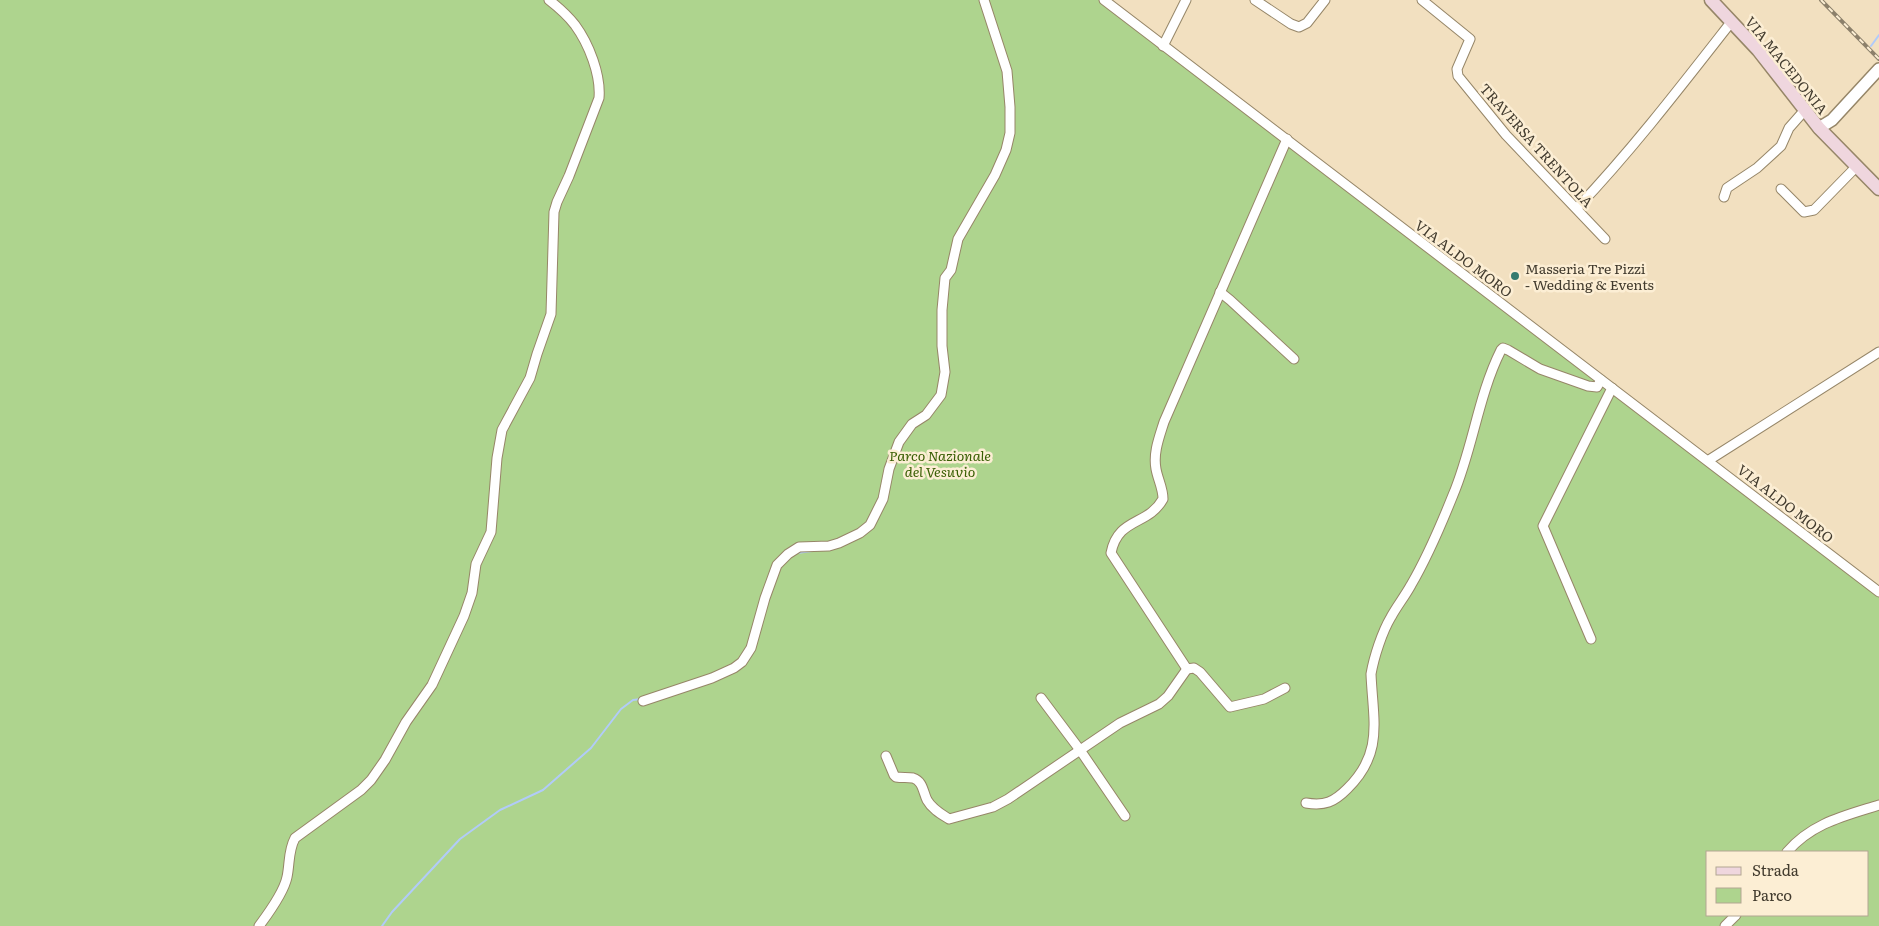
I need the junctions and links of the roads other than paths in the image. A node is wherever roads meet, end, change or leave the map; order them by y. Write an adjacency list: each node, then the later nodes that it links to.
1 (549, 0): 40 (street)
2 (984, 0): 32 (street)
3 (1104, 0): 10 (street, VIA ALDO MORO)
4 (1186, 0): 10 (street)
5 (1255, 0): 6 (street)
6 (1325, 0)
7 (1422, 0): 19 (street, TRAVERSA TRENTOLA)
8 (1711, 0): 9 (main road, VIA MACEDONIA)
9 (1732, 21): 12 (main road, VIA MACEDONIA); 19 (street)
10 (1163, 46): 14 (street, VIA ALDO MORO)
11 (1879, 69): 13 (street)
12 (1804, 111): 13 (main road, VIA MACEDONIA); 18 (street)
13 (1819, 128): 15 (main road, VIA MACEDONIA)
14 (1287, 139): 21 (street); 24 (street, VIA ALDO MORO)
15 (1856, 167): 16 (street); 17 (main road, VIA MACEDONIA)
16 (1781, 188)
17 (1879, 189)
18 (1724, 197)
19 (1576, 208): 20 (street, TRAVERSA TRENTOLA)
20 (1605, 239)
21 (1220, 292): 23 (street); 29 (street)
22 (1879, 352): 26 (street)
23 (1294, 359)
24 (1601, 380): 25 (street, VIA ALDO MORO); 35 (street)
25 (1612, 388): 26 (street, VIA ALDO MORO); 28 (street)
26 (1708, 460): 27 (street, VIA ALDO MORO)
27 (1879, 592)
28 (1591, 639)
29 (1187, 669): 30 (street); 33 (street)
30 (1285, 688)
31 (1041, 698): 33 (street)
32 (643, 700)
33 (1080, 750): 34 (street); 37 (street)
34 (886, 756)
35 (1306, 803)
36 (1879, 805): 38 (street)
37 (1125, 816)
38 (1789, 851)
39 (1735, 916): 41 (street)
40 (259, 926)
41 (1725, 926)

